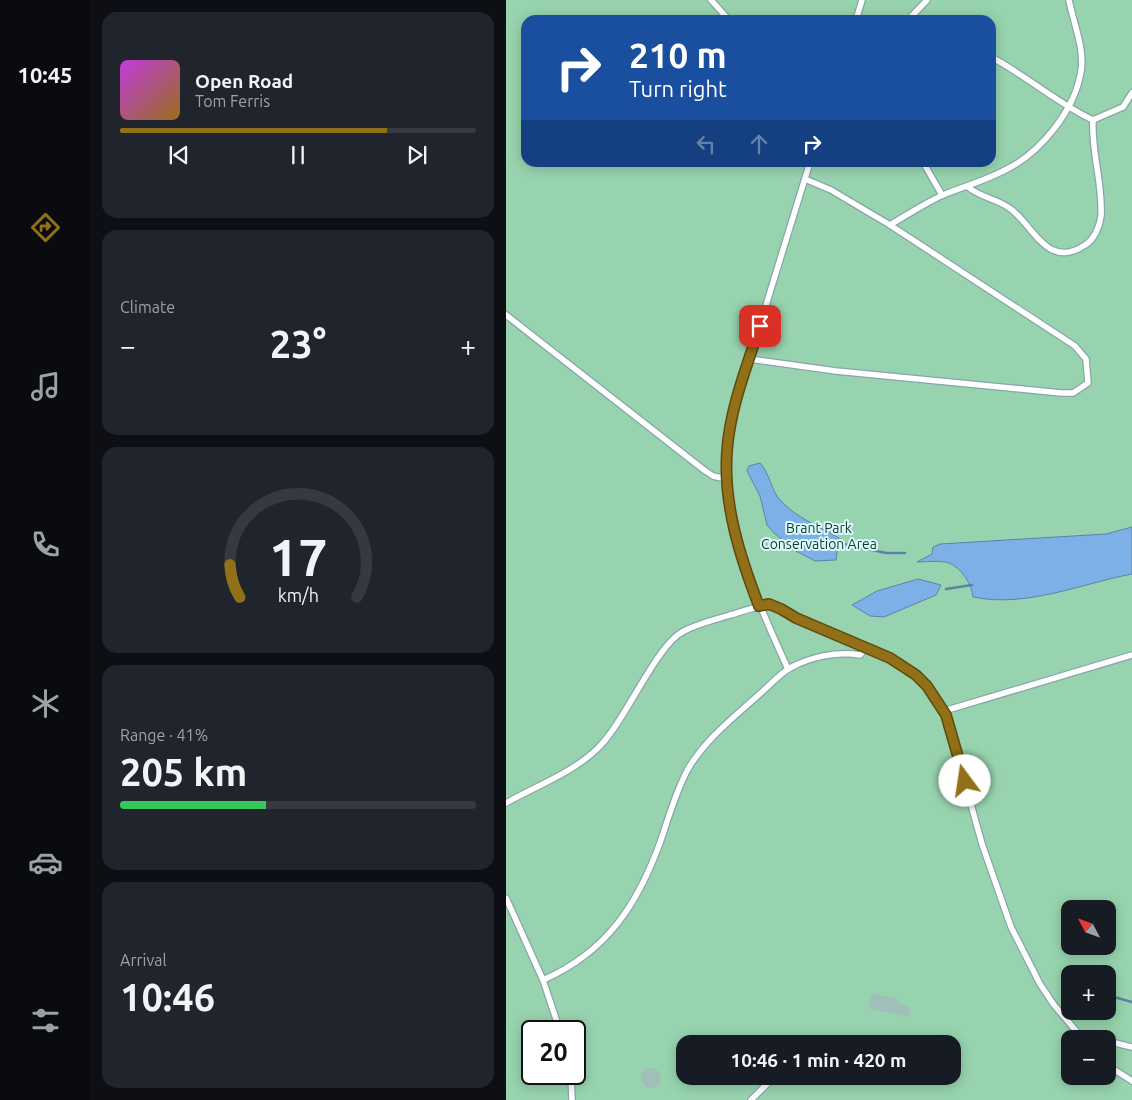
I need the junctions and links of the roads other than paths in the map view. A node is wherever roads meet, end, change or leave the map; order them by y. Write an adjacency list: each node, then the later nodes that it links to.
1 (711, 0): 5 (lane)
2 (861, 0): 6 (lane)
3 (927, 0): 7 (lane)
4 (1069, 0): 10 (lane)
5 (724, 15)
6 (857, 15)
7 (913, 15)
8 (996, 60): 10 (lane)
9 (1132, 93): 11 (lane)
10 (1067, 108): 11 (lane); 15 (lane)
11 (1094, 120): 15 (lane)
12 (809, 167): 14 (lane)
13 (926, 167): 16 (lane)
14 (805, 179): 17 (lane); 19 (lane)
15 (968, 187): 16 (lane)
16 (942, 196): 17 (lane)
17 (890, 225): 19 (lane)
18 (506, 315): 20 (lane)
19 (749, 358): 20 (lane)
20 (726, 479): 21 (lane)
21 (759, 606): 22 (lane); 24 (lane); 26 (lane)
22 (866, 648): 24 (lane); 25 (lane)
23 (1132, 655): 25 (lane)
24 (788, 669): 28 (lane)
25 (944, 711): 30 (lane)
26 (506, 803)
27 (506, 898): 28 (lane)
28 (543, 980): 29 (lane)
29 (556, 1020)
30 (1075, 1030)
31 (1116, 1043): 32 (lane)
32 (1132, 1047)
33 (1116, 1071): 34 (lane)
34 (1132, 1081)
35 (572, 1085): 37 (lane)
36 (766, 1085): 38 (lane)
37 (572, 1100)
38 (751, 1100)

